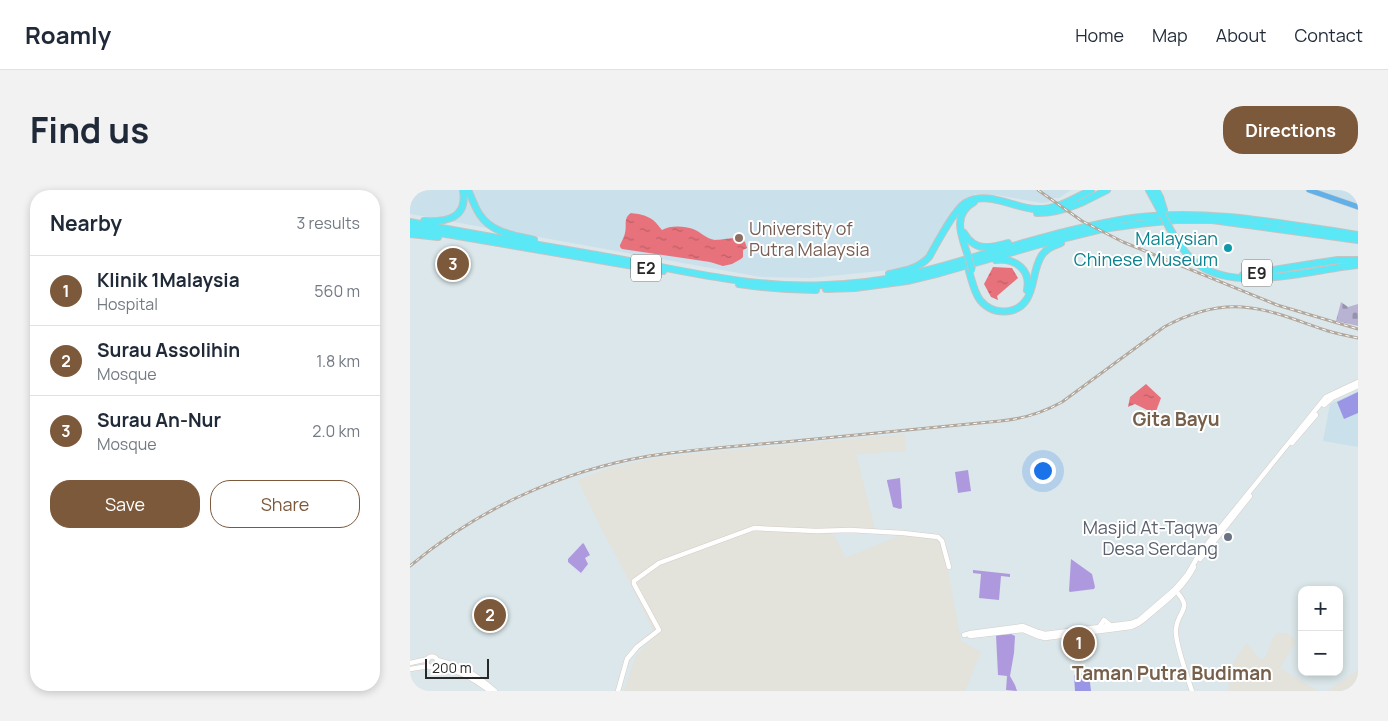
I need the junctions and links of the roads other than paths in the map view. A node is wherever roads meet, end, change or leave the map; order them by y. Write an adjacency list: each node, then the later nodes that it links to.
1 (463, 190): 12 (highway)
2 (468, 190): 21 (highway)
3 (1090, 190): 8 (highway)
4 (1107, 190): 11 (highway)
5 (1149, 190): 7 (highway)
6 (1309, 190): 9 (main road)
7 (1156, 197): 10 (highway, E9); 10 (highway)
8 (968, 201): 22 (highway); 29 (highway)
9 (1358, 207)
10 (1164, 212): 14 (highway, E9)
11 (960, 220): 16 (highway); 22 (highway)
12 (410, 222): 21 (highway, E2)
13 (410, 228): 20 (highway, E2)
14 (1172, 228): 24 (highway, E9); 28 (highway, E9)
15 (1102, 229): 19 (highway, E2); 26 (highway); 27 (highway, E2)
16 (1060, 233): 18 (highway, E2); 29 (highway, E2)
17 (410, 234): 20 (highway)
18 (1358, 235)
19 (1358, 240)
20 (499, 243): 27 (highway, E2)
21 (574, 251): 29 (highway, E2)
22 (967, 257): 26 (highway, bridge)
23 (1358, 260): 24 (highway, E9)
24 (1311, 264): 28 (highway)
25 (1358, 265): 28 (highway, E9)
26 (970, 271): 27 (highway)
27 (940, 273)
28 (1311, 273)
29 (851, 283)
30 (1358, 382): 33 (street)
31 (1358, 386): 33 (street)
32 (949, 567): 44 (street)
33 (1176, 590): 35 (street); 35 (street); 45 (street)
34 (1137, 613): 35 (street)
35 (1145, 615)
36 (428, 660): 37 (street); 38 (street); 39 (street)
37 (438, 660): 40 (street); 43 (street)
38 (410, 663)
39 (428, 666): 40 (street); 41 (street)
40 (436, 667): 42 (street)
41 (410, 669)
42 (490, 691)
43 (495, 691)
44 (618, 691)
45 (1192, 691)

